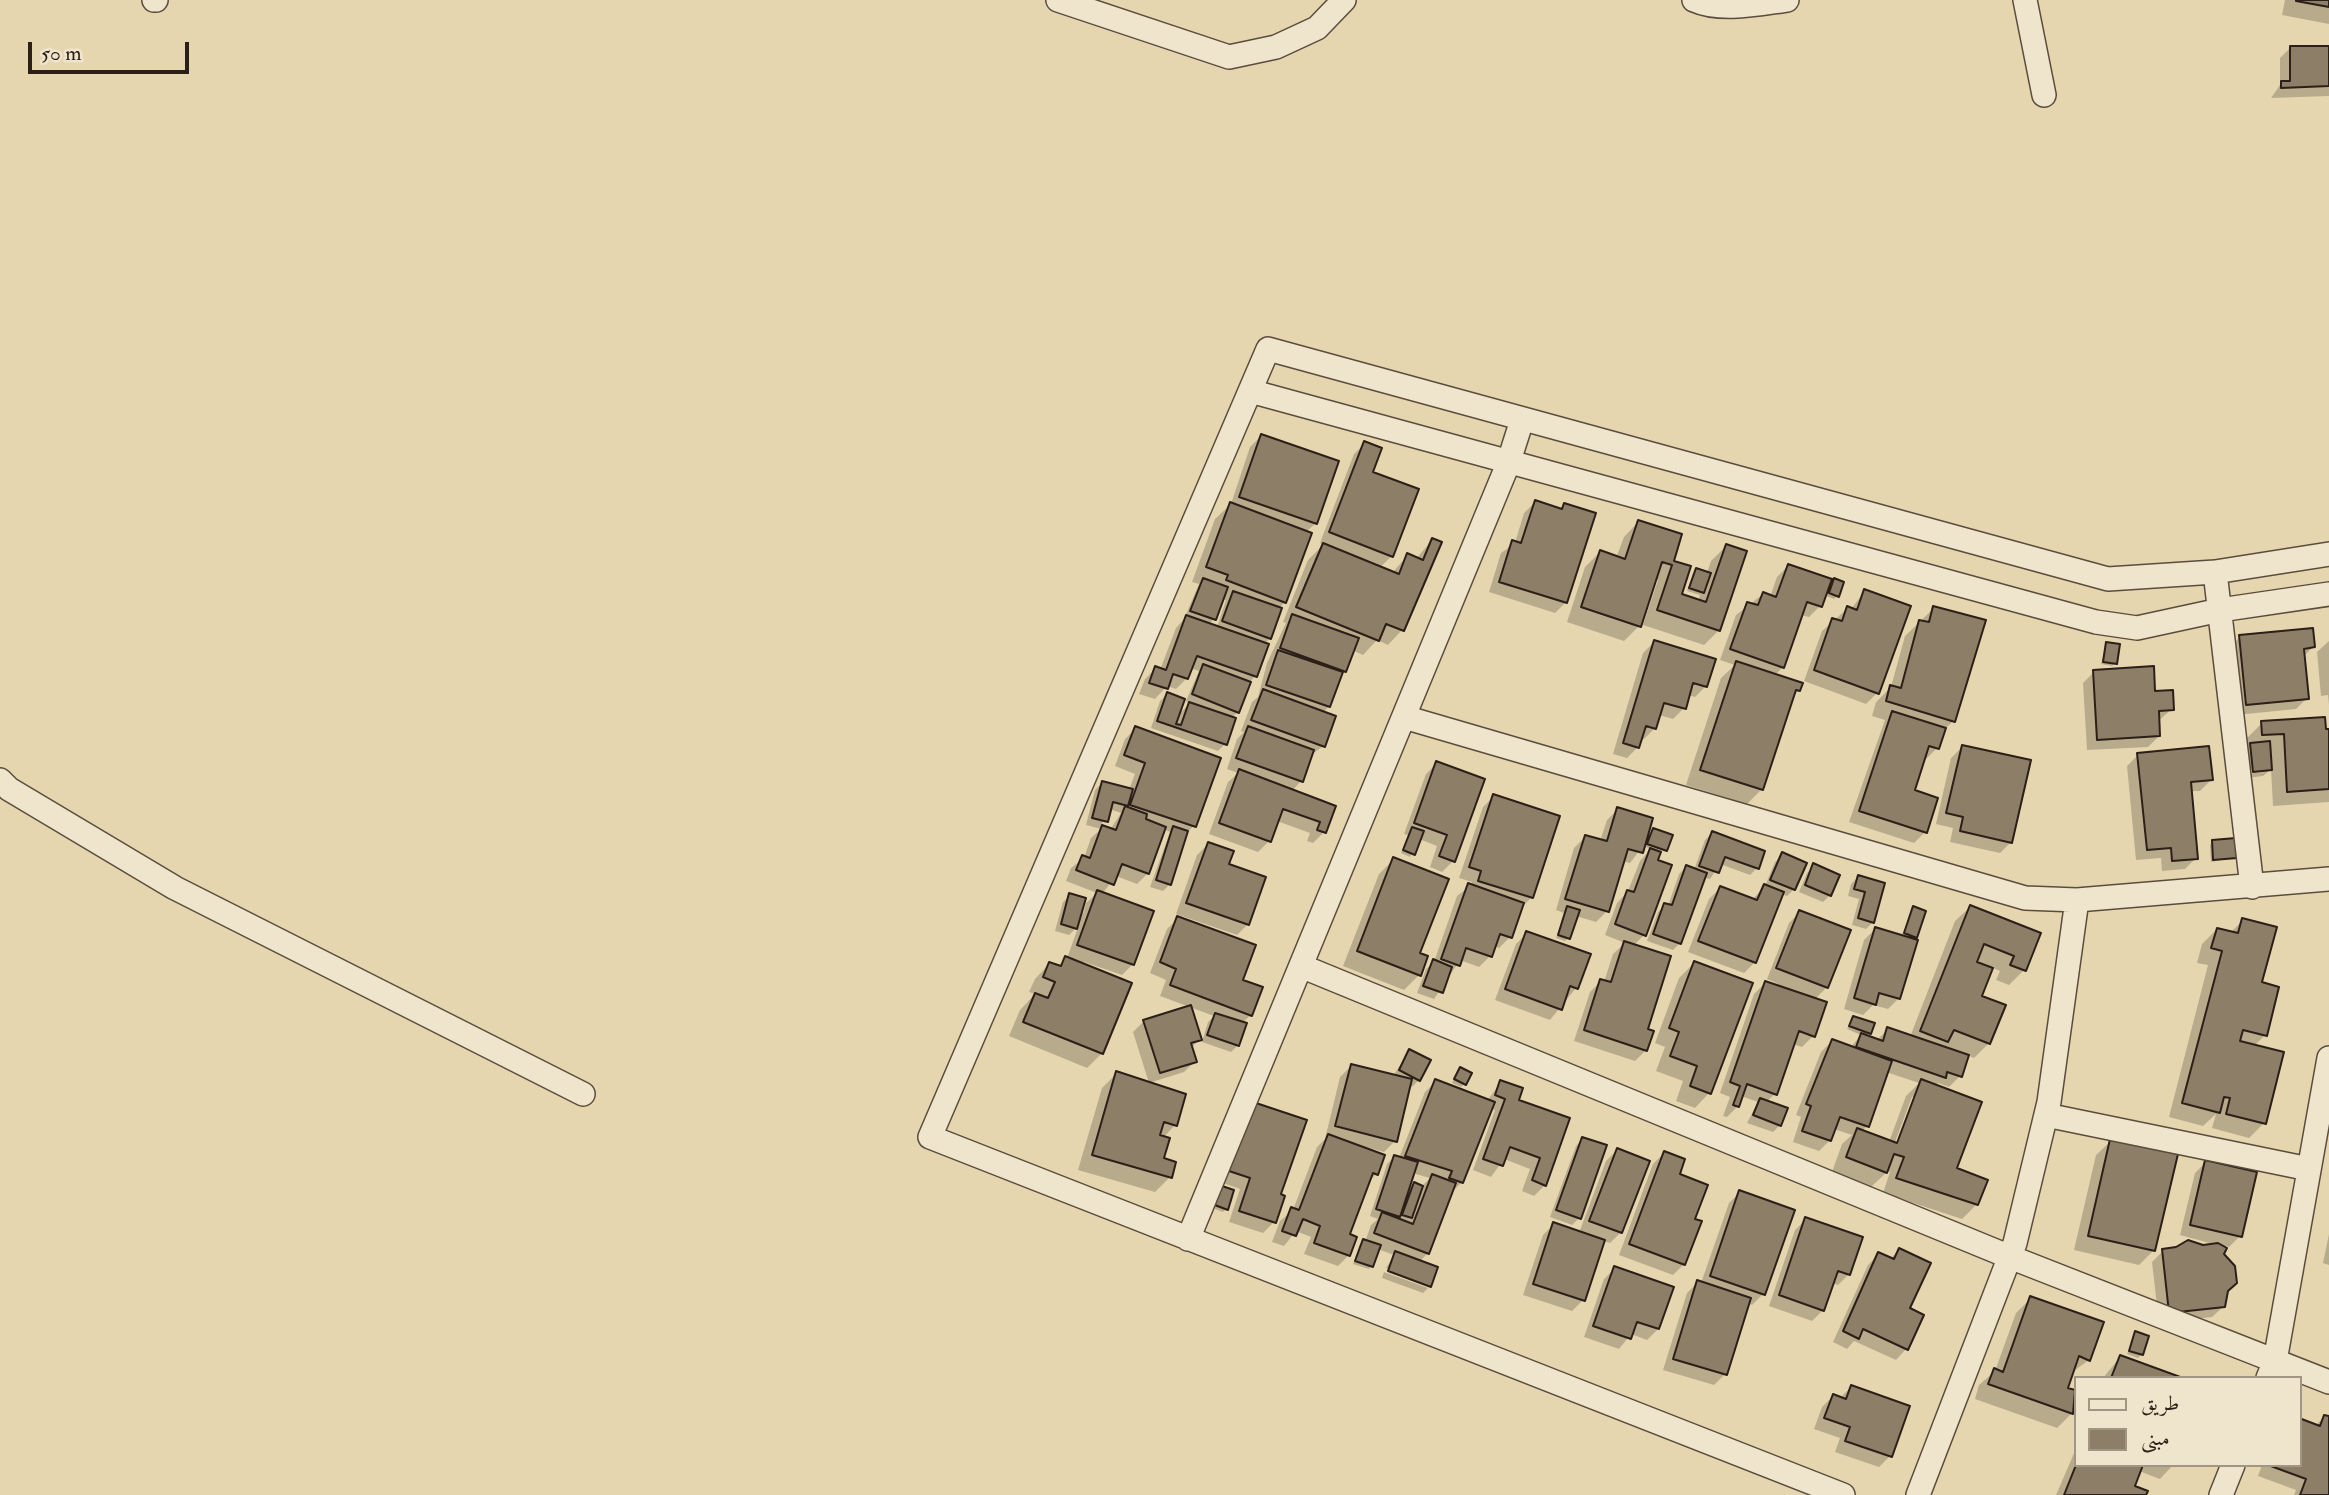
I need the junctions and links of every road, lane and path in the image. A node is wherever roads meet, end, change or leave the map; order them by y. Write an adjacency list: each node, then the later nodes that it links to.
1 (1058, 0): 2 (street)
2 (1344, 0)
3 (1693, 0): 4 (street)
4 (1787, 0)
5 (2025, 0): 6 (street)
6 (2044, 95)
7 (1250, 391): 8 (street); 9 (street); 25 (street)
8 (1522, 420): 9 (street); 11 (street)
9 (1508, 464): 13 (street); 14 (street)
10 (2329, 554): 11 (street)
11 (2214, 572): 13 (street)
12 (2329, 594): 13 (street)
13 (2220, 610): 17 (street)
14 (1404, 717): 18 (street); 19 (street)
15 (0, 779): 21 (street)
16 (2329, 879): 17 (street)
17 (2252, 887): 18 (street)
18 (2077, 901): 22 (street)
19 (1301, 967): 25 (street); 26 (street)
20 (2329, 1058): 23 (street)
21 (583, 1094)
22 (2046, 1115): 24 (street); 26 (street)
23 (2324, 1117): 24 (street)
24 (2309, 1169): 27 (street)
25 (1188, 1238): 32 (street)
26 (2010, 1257): 27 (street); 33 (street)
27 (2272, 1370): 28 (street)
28 (2300, 1376)
29 (2301, 1376): 30 (street)
30 (2329, 1382)
31 (2232, 1467): 34 (street)
32 (1843, 1495)
33 (1918, 1495)
34 (2221, 1495)

